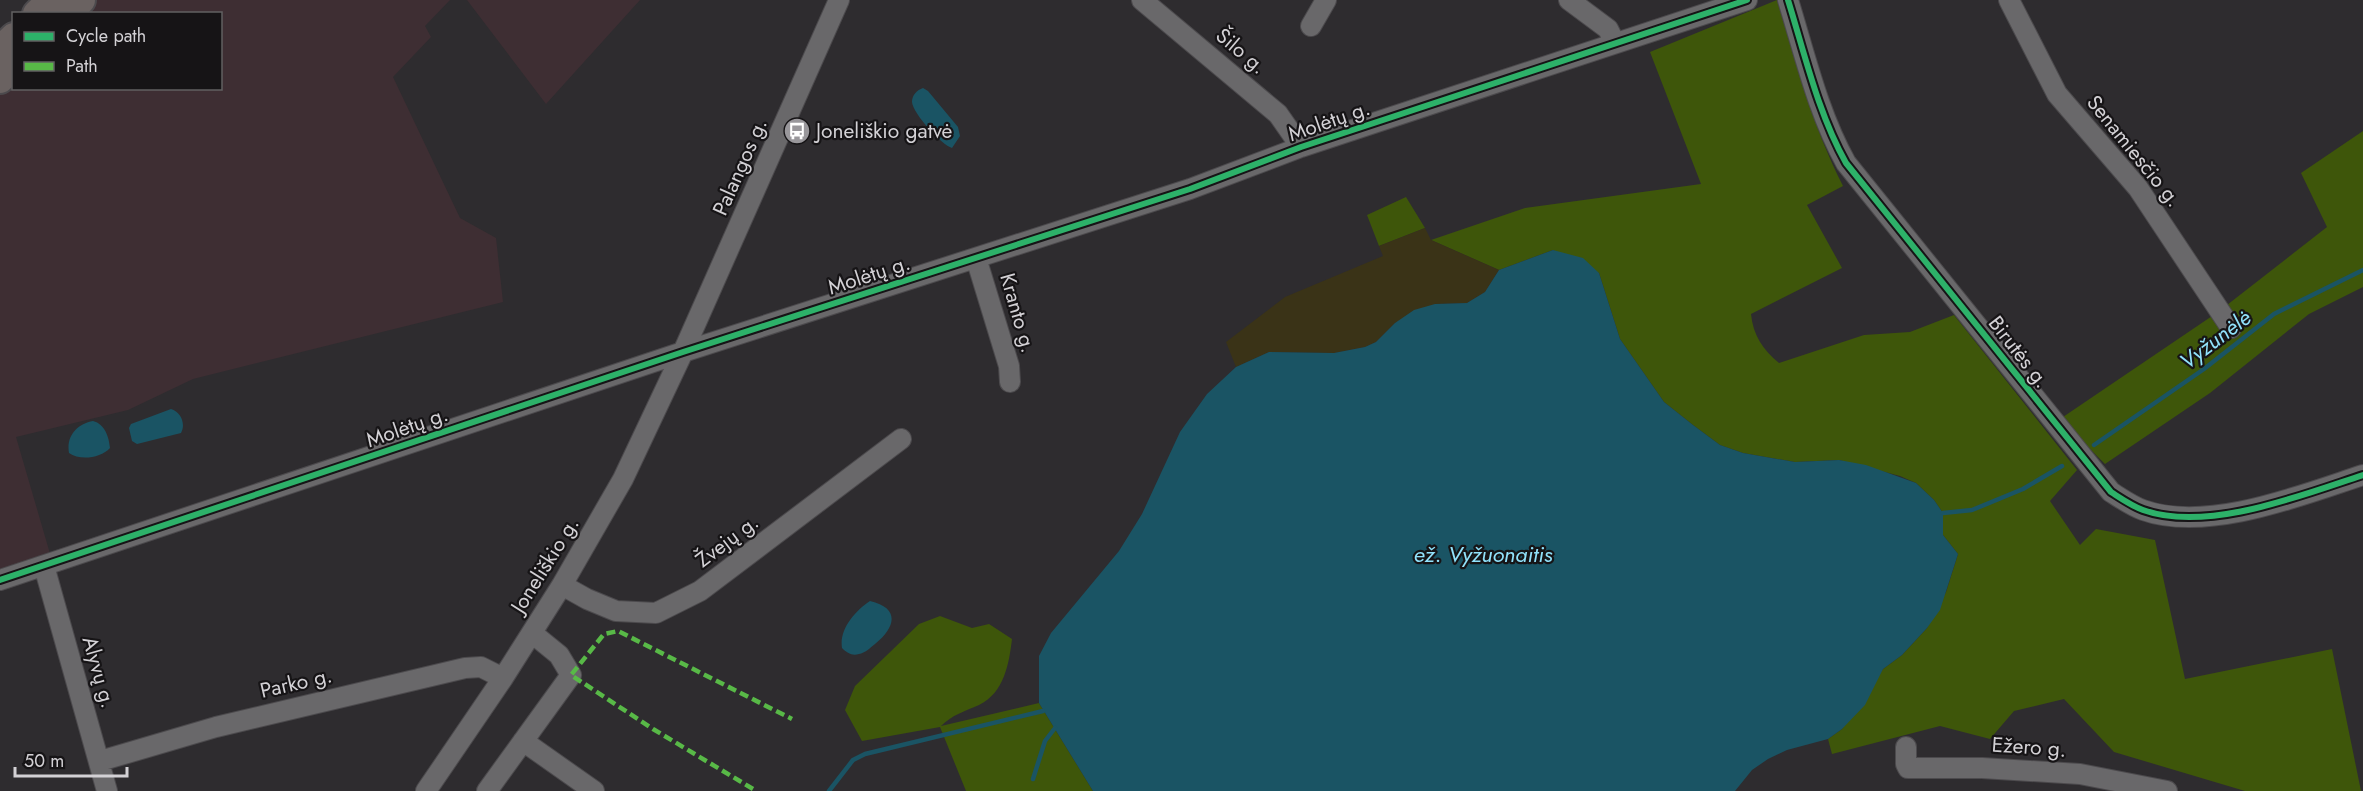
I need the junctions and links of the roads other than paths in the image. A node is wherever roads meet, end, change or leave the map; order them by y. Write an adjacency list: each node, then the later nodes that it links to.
1 (51, 0): 10 (highway)
2 (81, 0): 11 (highway)
3 (839, 0): 21 (street, Palangos g.)
4 (1142, 0): 18 (street, Šilo g.)
5 (1326, 0): 12 (street)
6 (1569, 0): 14 (street)
7 (1747, 0): 14 (street, Molėtų g.)
8 (1788, 0): 24 (street, Birutės g.)
9 (2009, 0): 20 (street, Senamiesčio g.)
10 (39, 12)
11 (69, 12)
12 (1311, 26)
13 (12, 39): 15 (highway)
14 (1615, 43): 18 (street, Molėtų g.)
15 (0, 50)
16 (12, 68): 17 (highway)
17 (0, 79)
18 (1301, 147): 19 (street, Molėtų g.)
19 (976, 258): 21 (street, Molėtų g.); 22 (street, Kranto g.)
20 (2231, 328)
21 (683, 352): 25 (street, Molėtų g.); 27 (street, Joneliškio g.)
22 (1010, 382)
23 (901, 439): 27 (street, Žvejų g.)
24 (2363, 475)
25 (44, 566): 26 (street, Molėtų g.); 32 (street, Alyvų g.)
26 (0, 580)
27 (562, 585): 28 (street, Joneliškio g.)
28 (532, 633): 29 (street, Joneliškio g.); 30 (street)
29 (503, 678): 32 (street, Parko g.); 34 (street, Joneliškio g.)
30 (523, 741): 35 (street); 36 (street)
31 (1906, 747): 37 (street, Ežero g.)
32 (100, 761): 33 (street, Alyvų g.)
33 (107, 791)
34 (426, 791)
35 (487, 791)
36 (594, 791)
37 (2167, 791)

